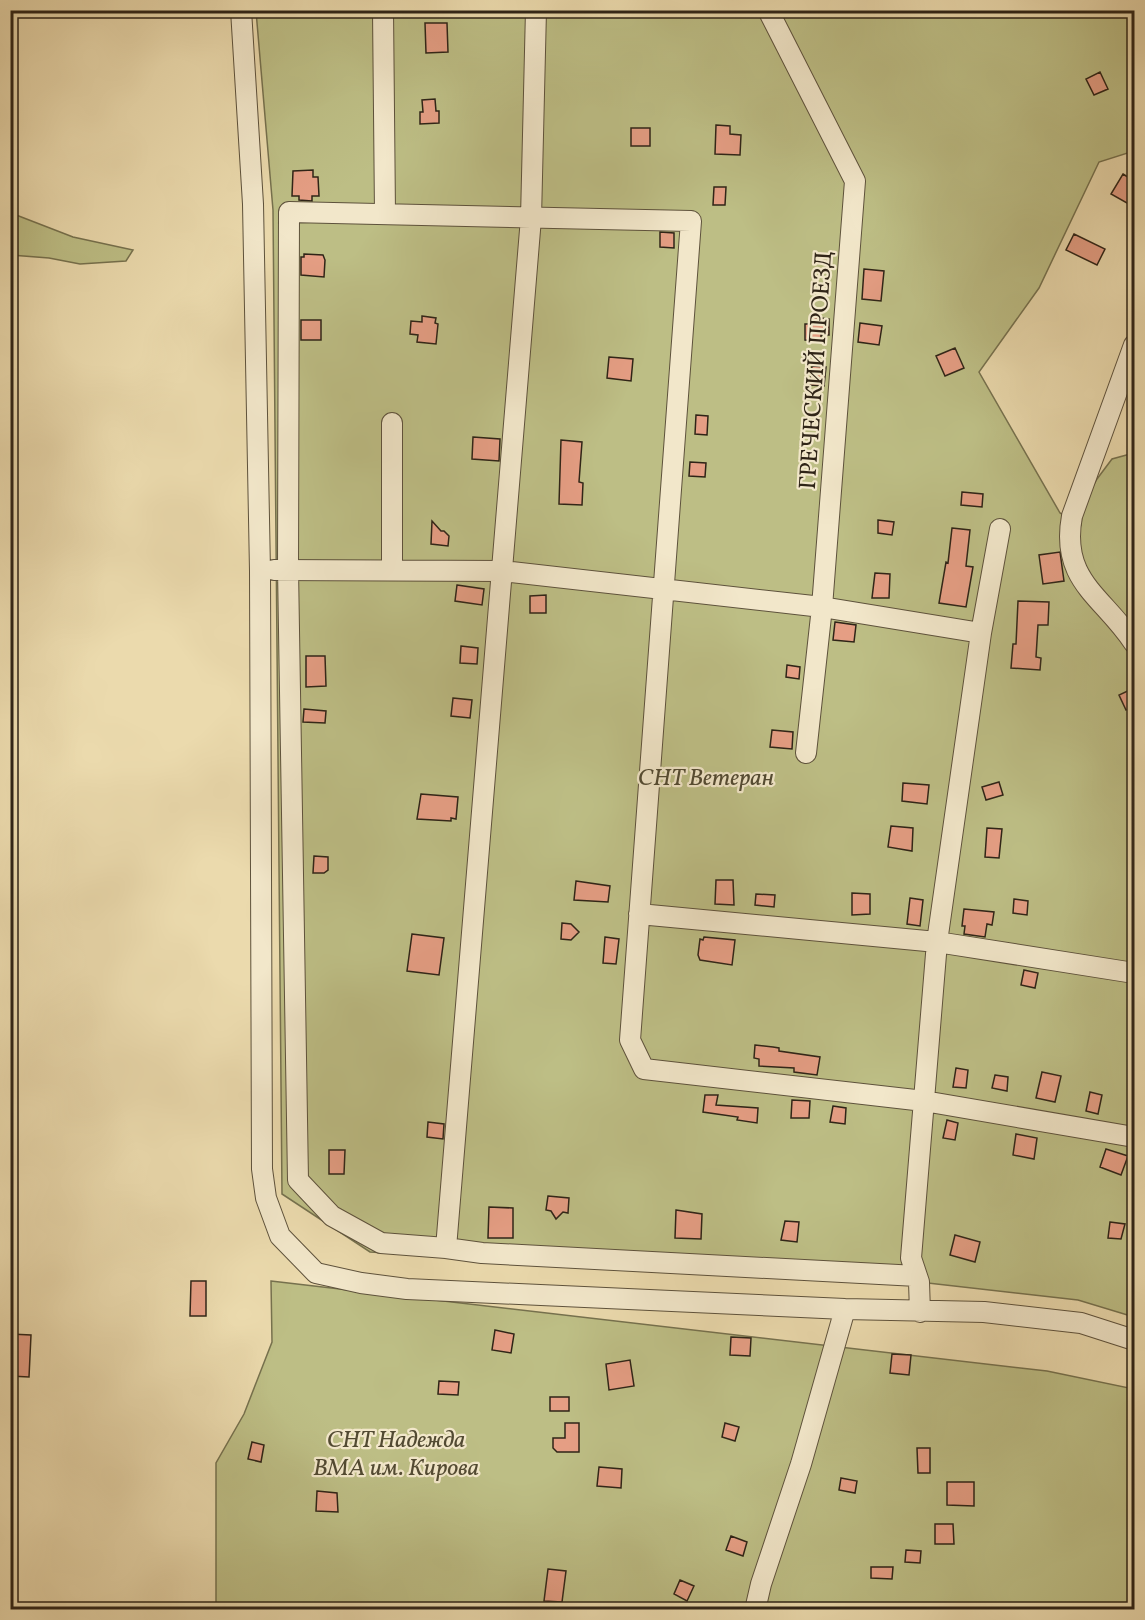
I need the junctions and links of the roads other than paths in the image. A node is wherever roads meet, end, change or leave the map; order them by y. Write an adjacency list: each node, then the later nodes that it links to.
1 (241, 10): 12 (street)
2 (383, 10): 5 (street)
3 (536, 10): 6 (street)
4 (768, 10): 15 (street, ГРЕЧЕСКИЙ ПРОЕЗД)
5 (385, 214): 6 (street); 10 (street)
6 (531, 218): 13 (street); 14 (street)
7 (1134, 345): 17 (street)
8 (392, 423): 11 (street)
9 (1000, 529): 16 (street)
10 (288, 569): 11 (street); 12 (street); 24 (street)
11 (392, 570): 13 (street)
12 (260, 571): 26 (street)
13 (503, 571): 14 (street); 24 (street)
14 (663, 589): 15 (street); 19 (street)
15 (822, 607): 16 (street); 18 (street, ГРЕЧЕСКИЙ ПРОЕЗД)
16 (981, 633): 20 (street)
17 (1134, 643)
18 (806, 753)
19 (639, 914): 20 (street); 22 (street)
20 (937, 942): 21 (street); 22 (street)
21 (1134, 972)
22 (924, 1101): 23 (street); 25 (street)
23 (1134, 1137)
24 (446, 1248): 25 (street)
25 (917, 1276): 27 (street)
26 (845, 1309): 27 (street); 29 (street)
27 (920, 1312): 28 (street)
28 (1134, 1340)
29 (755, 1610)

